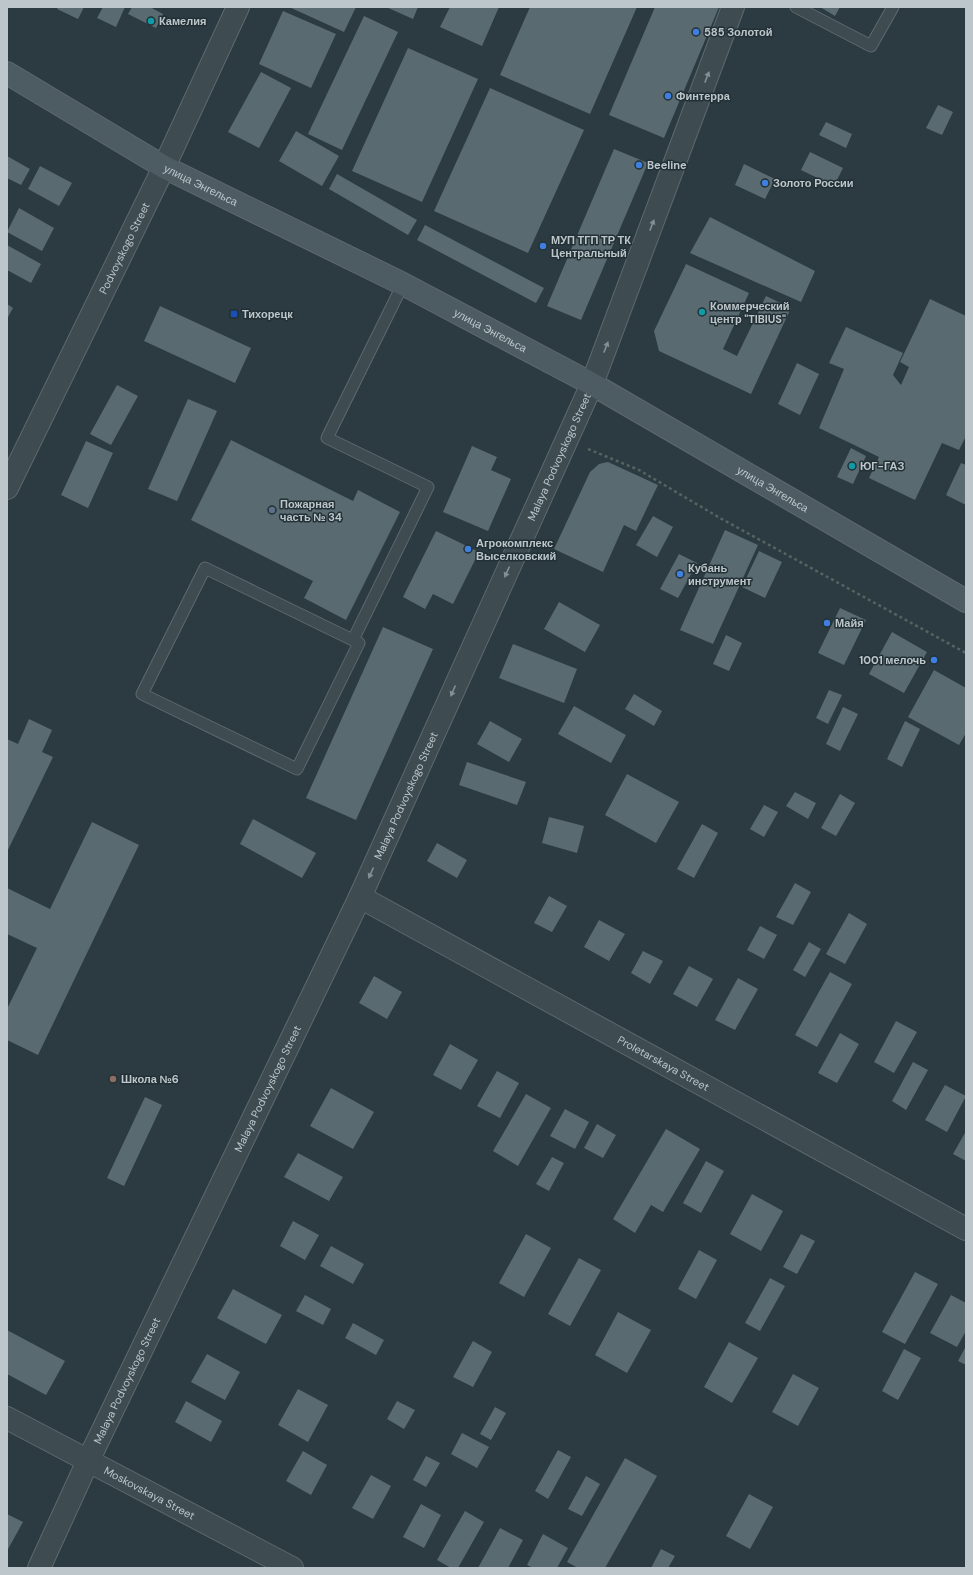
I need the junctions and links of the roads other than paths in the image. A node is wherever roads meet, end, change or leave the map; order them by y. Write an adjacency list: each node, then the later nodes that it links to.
1 (238, 7): 6 (street, Podvoyskogo Street)
2 (733, 7): 8 (street, Malaya Podvoyskogo Street, one-way to 2)
3 (796, 7): 4 (lane)
4 (893, 7)
5 (7, 73): 6 (main road, улица Энгельса)
6 (164, 167): 7 (main road, улица Энгельса); 9 (street, Podvoyskogo Street)
7 (403, 284): 8 (main road, улица Энгельса); 11 (lane)
8 (592, 384): 10 (main road, улица Энгельса); 12 (street, Malaya Podvoyskogo Street, one-way to 12)
9 (7, 488)
10 (966, 601)
11 (353, 640): 11 (lane)
12 (360, 897): 13 (street, Proletarskaya Street); 15 (street, Malaya Podvoyskogo Street)
13 (966, 1229)
14 (7, 1418): 15 (street, Moskovskaya Street)
15 (88, 1461): 16 (street, Malaya Podvoyskogo Street); 17 (street, Moskovskaya Street)
16 (39, 1568)
17 (292, 1568)

